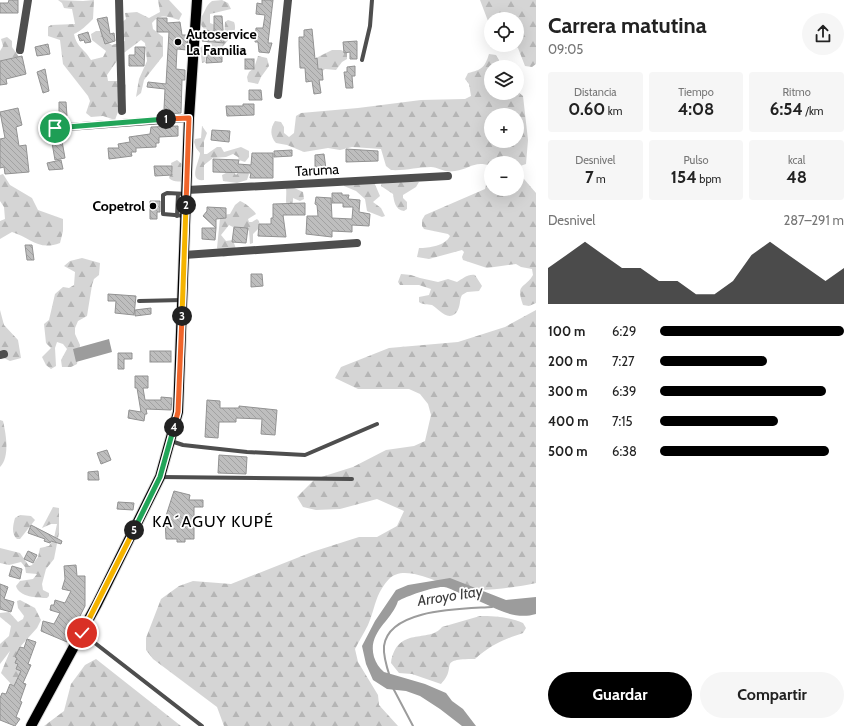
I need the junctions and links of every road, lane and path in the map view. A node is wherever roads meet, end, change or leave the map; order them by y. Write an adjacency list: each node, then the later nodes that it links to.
1 (28, 0): 6 (street)
2 (119, 0): 9 (street)
3 (197, 0): 10 (main road)
4 (288, 0): 8 (street)
5 (372, 0): 7 (lane)
6 (20, 50)
7 (362, 60)
8 (278, 95)
9 (122, 112)
10 (189, 118): 11 (street); 13 (main road)
11 (55, 128)
12 (448, 176): 13 (street, Taruma)
13 (184, 192): 14 (main road); 14 (lane)
14 (182, 216): 16 (main road)
15 (358, 243): 16 (street)
16 (184, 255): 17 (main road)
17 (183, 300): 18 (lane); 20 (main road)
18 (139, 301)
19 (377, 424): 20 (lane)
20 (171, 441): 21 (main road)
21 (160, 477): 22 (lane); 23 (main road)
22 (352, 479)
23 (82, 633): 24 (main road); 25 (lane)
24 (31, 726)
25 (202, 726)

